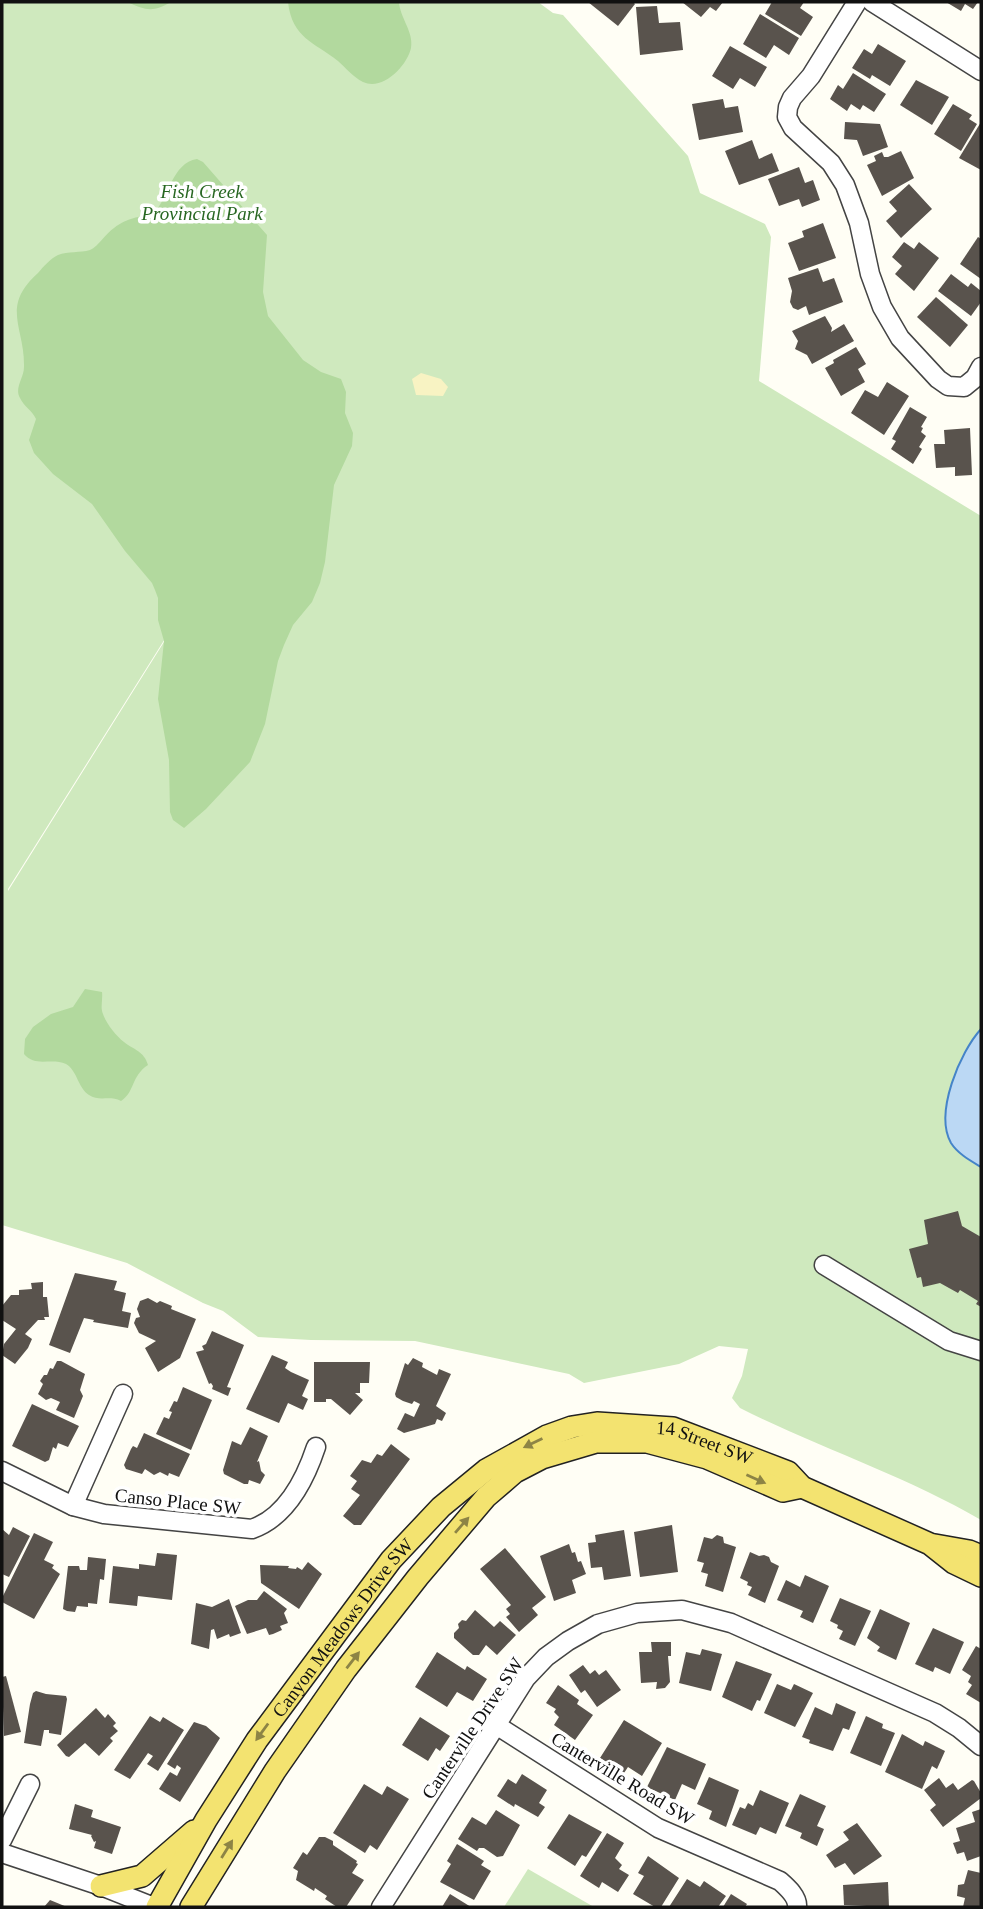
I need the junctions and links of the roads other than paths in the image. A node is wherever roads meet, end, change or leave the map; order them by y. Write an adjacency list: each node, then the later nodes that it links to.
1 (857, 2): 4 (street)
2 (872, 2): 3 (street)
3 (981, 71)
4 (981, 367)
5 (824, 1265): 6 (street)
6 (981, 1351)
7 (123, 1394): 11 (street)
8 (597, 1432): 12 (main road, 14 Street SW); 18 (main road, Canyon Meadows Drive SW, one-way to 18); 23 (main road, Canyon Meadows Drive SW, one-way to 8)
9 (316, 1447): 11 (street, Canso Place SW)
10 (2, 1471): 11 (street, Canso Place SW)
11 (73, 1506)
12 (930, 1544): 13 (main road, 14 Street SW); 14 (main road, 14 Street SW)
13 (981, 1556)
14 (981, 1576)
15 (496, 1725): 16 (street, Canterville Drive SW); 24 (street, Canterville Drive SW); 25 (street, Canterville Road SW)
16 (981, 1746)
17 (30, 1784): 19 (street)
18 (206, 1820): 21 (main road); 22 (main road, Canyon Meadows Drive SW)
19 (2, 1840)
20 (2, 1853): 21 (street)
21 (101, 1886): 22 (street)
22 (155, 1907)
23 (191, 1907)
24 (381, 1907)
25 (797, 1907)

